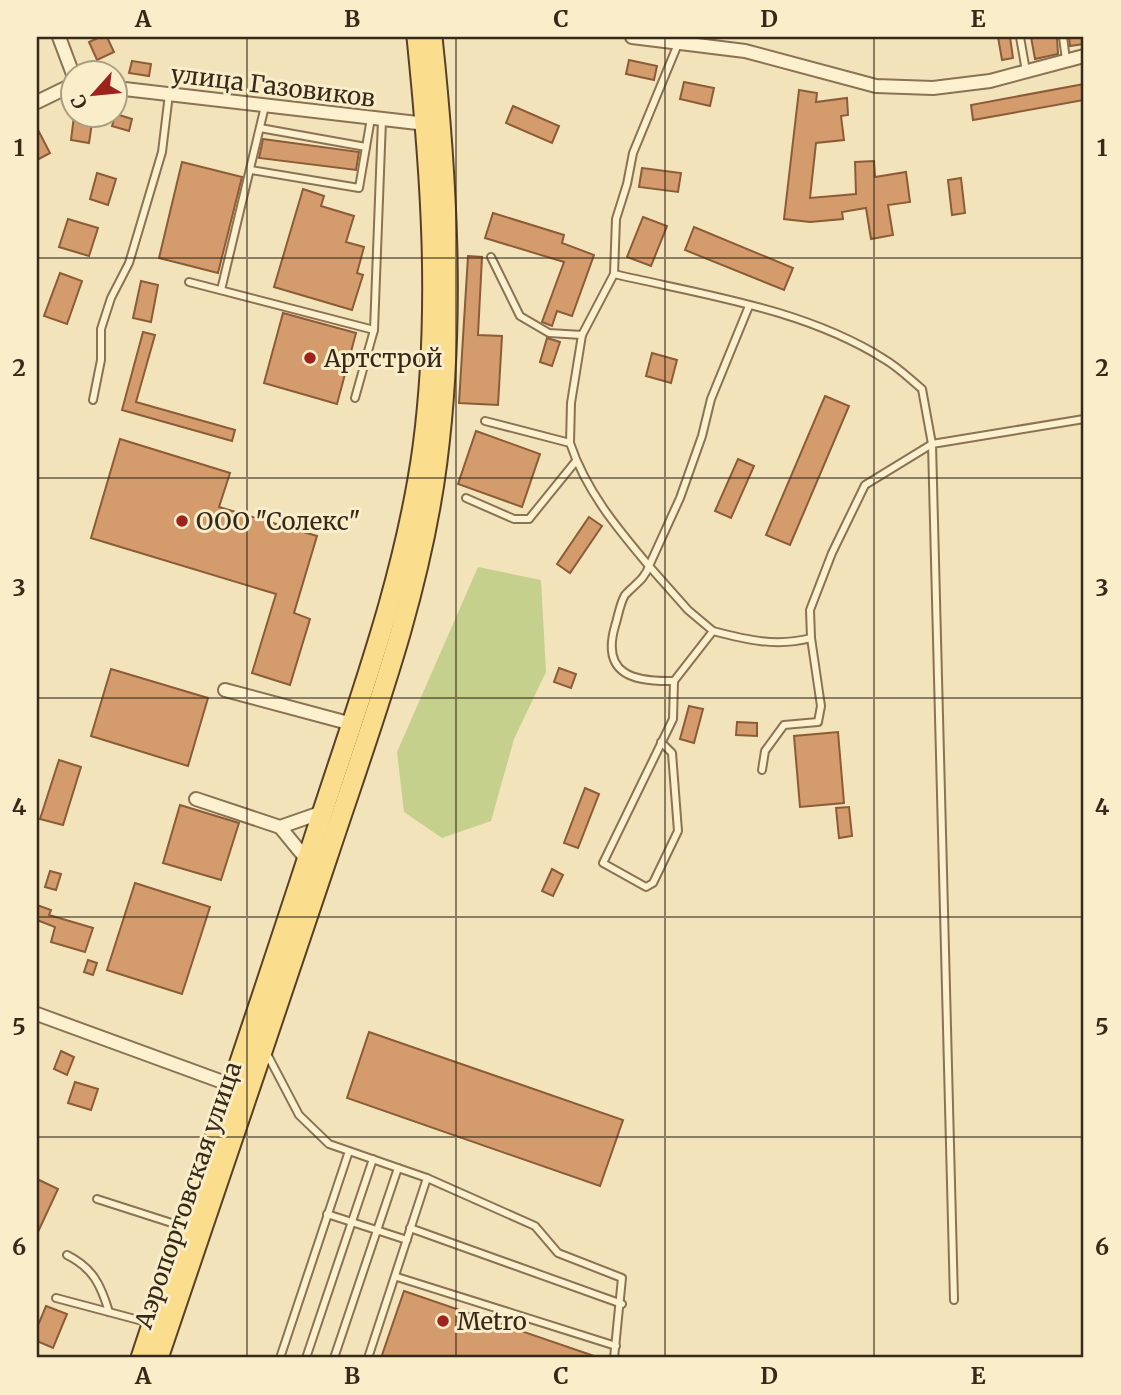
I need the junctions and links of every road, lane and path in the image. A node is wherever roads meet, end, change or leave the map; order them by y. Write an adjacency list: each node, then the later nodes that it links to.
1 (59, 37): 9 (street)
2 (417, 37): 18 (main road, Аэропортовская улица)
3 (432, 37): 50 (main road, Аэропортовская улица)
4 (632, 37): 7 (street)
5 (1020, 37): 11 (lane)
6 (1063, 37): 10 (lane)
7 (678, 44): 11 (street); 23 (lane)
8 (1084, 56): 10 (street)
9 (68, 60)
10 (1066, 60): 11 (street)
11 (1026, 71)
12 (130, 90): 14 (street, улица Газовиков)
13 (60, 91): 15 (street)
14 (170, 94): 16 (street, улица Газовиков); 30 (lane)
15 (37, 103)
16 (265, 106): 17 (street, улица Газовиков); 19 (lane)
17 (376, 119): 18 (street, улица Газовиков); 20 (lane); 27 (lane)
18 (426, 124): 42 (main road, Аэропортовская улица)
19 (260, 128): 20 (lane); 21 (lane)
20 (366, 147): 21 (lane)
21 (251, 170): 25 (lane)
22 (491, 257): 28 (lane)
23 (614, 274): 26 (lane); 28 (lane)
24 (189, 282): 25 (lane)
25 (221, 290): 27 (lane)
26 (749, 306): 34 (lane); 37 (lane)
27 (374, 330): 29 (lane)
28 (582, 335): 33 (lane)
29 (355, 398)
30 (93, 400)
31 (1084, 419): 34 (lane)
32 (485, 421): 33 (lane)
33 (570, 443): 35 (lane)
34 (932, 444): 39 (lane); 66 (lane)
35 (576, 461): 36 (lane); 37 (lane)
36 (466, 498)
37 (649, 566): 38 (lane); 40 (lane)
38 (713, 631): 39 (lane); 40 (lane)
39 (811, 638): 44 (lane)
40 (674, 681): 43 (lane)
41 (225, 690): 42 (street)
42 (352, 724): 46 (main road, Аэропортовская улица)
43 (661, 742): 43 (lane)
44 (762, 770)
45 (196, 799): 47 (street)
46 (323, 812): 47 (street); 48 (main road, Аэропортовская улица)
47 (280, 827): 48 (street)
48 (307, 860): 51 (main road, Аэропортовская улица)
49 (37, 1014): 51 (street)
50 (264, 1048): 53 (lane); 72 (main road, Аэропортовская улица)
51 (231, 1085): 59 (main road, Аэропортовская улица)
52 (348, 1154): 57 (lane)
53 (373, 1159): 54 (lane); 58 (lane)
54 (398, 1168): 55 (lane); 61 (lane)
55 (427, 1178): 60 (lane); 67 (lane)
56 (97, 1199): 59 (lane)
57 (327, 1214): 58 (lane); 73 (lane)
58 (351, 1222): 61 (lane); 74 (lane)
59 (183, 1227): 69 (main road, Аэропортовская улица)
60 (410, 1228): 62 (lane); 67 (lane)
61 (375, 1230): 62 (lane); 75 (lane)
62 (407, 1240): 64 (lane)
63 (67, 1255): 68 (lane)
64 (397, 1276): 70 (lane); 76 (lane)
65 (56, 1298): 68 (lane)
66 (954, 1300)
67 (622, 1304): 70 (lane)
68 (108, 1312): 69 (lane)
69 (152, 1324): 71 (main road, Аэропортовская улица)
70 (616, 1346): 77 (lane)
71 (141, 1358)
72 (158, 1358)
73 (280, 1358)
74 (306, 1358)
75 (334, 1358)
76 (368, 1358)
77 (614, 1358)

